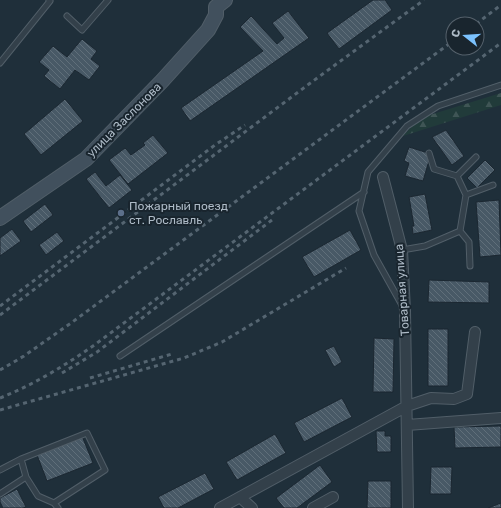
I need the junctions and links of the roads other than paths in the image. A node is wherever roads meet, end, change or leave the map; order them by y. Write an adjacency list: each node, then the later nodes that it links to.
1 (49, 0): 5 (lane)
2 (108, 0): 4 (lane)
3 (219, 2): 14 (street, улица Заслонова)
4 (67, 16)
5 (0, 63)
6 (501, 85): 12 (lane)
7 (429, 153): 9 (lane)
8 (476, 157): 9 (lane)
9 (457, 176): 13 (lane)
10 (383, 177): 16 (street, Товарная улица)
11 (493, 185): 13 (lane)
12 (364, 192): 18 (lane); 20 (lane)
13 (466, 195): 15 (lane)
14 (0, 218)
15 (460, 231): 16 (lane); 17 (lane)
16 (402, 250): 18 (street, Товарная улица)
17 (470, 266)
18 (405, 311): 21 (street, Товарная улица)
19 (475, 332): 21 (street)
20 (120, 356)
21 (407, 406): 23 (street, Товарная улица); 28 (street)
22 (501, 418): 23 (street)
23 (407, 425): 35 (street, Товарная улица)
24 (21, 459): 25 (lane); 26 (lane); 30 (lane)
25 (0, 470)
26 (26, 477): 27 (lane); 30 (lane)
27 (0, 494)
28 (240, 497): 32 (street); 33 (street)
29 (333, 497): 34 (street)
30 (54, 503): 31 (lane)
31 (58, 508)
32 (220, 508)
33 (252, 508)
34 (314, 508)
35 (408, 508)

